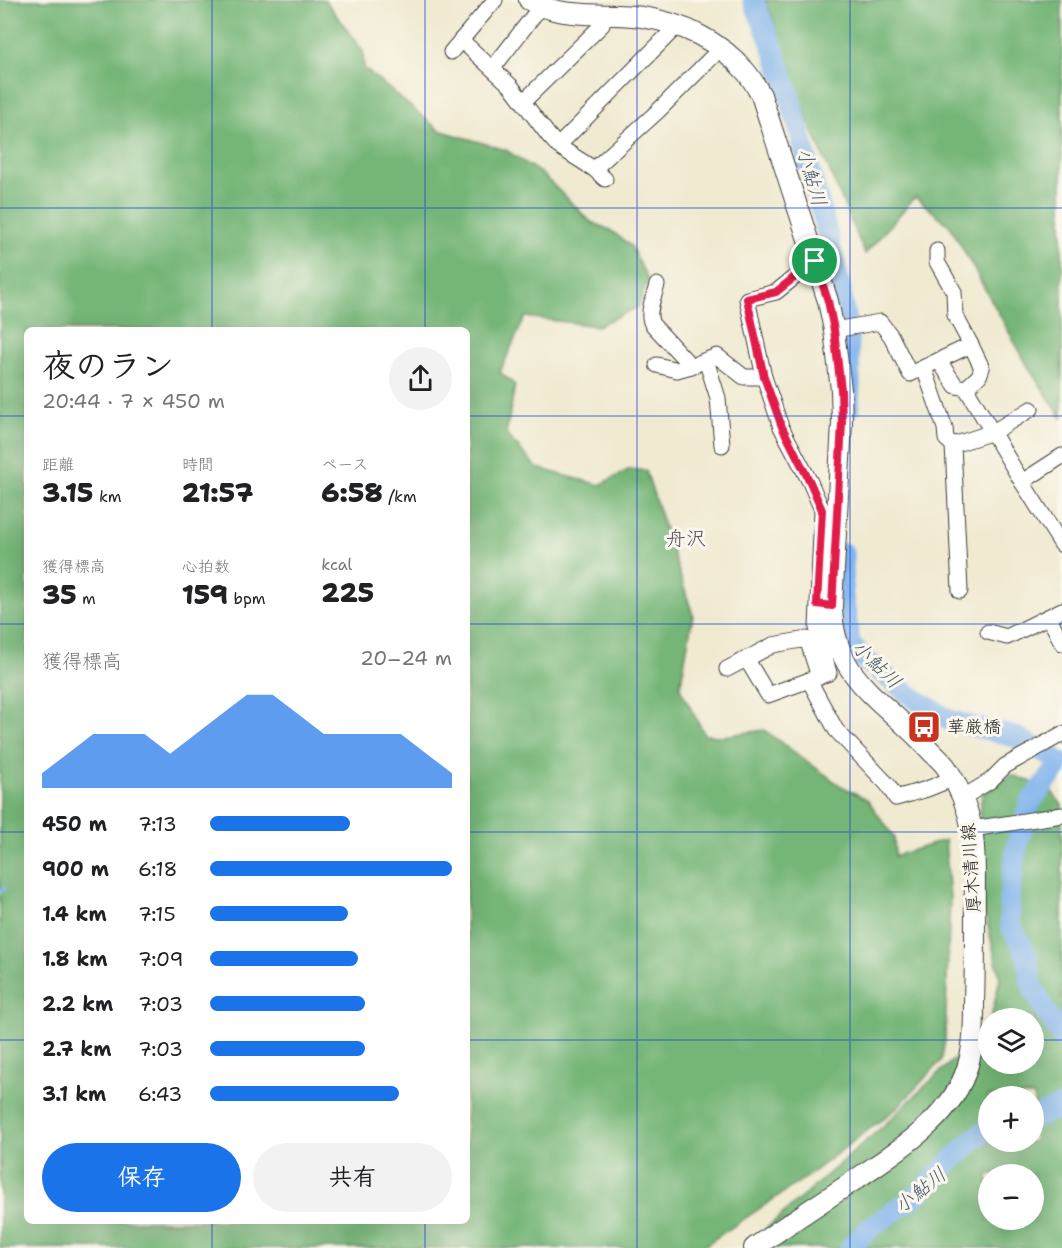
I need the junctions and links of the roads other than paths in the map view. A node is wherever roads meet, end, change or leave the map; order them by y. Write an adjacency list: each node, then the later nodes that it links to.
1 (495, 0): 6 (street)
2 (535, 3): 3 (main road, 厚木清川線); 6 (street)
3 (604, 15): 4 (main road, 厚木清川線); 7 (street)
4 (677, 26): 5 (main road, 厚木清川線); 8 (street)
5 (722, 47): 8 (street); 10 (main road, 厚木清川線)
6 (493, 68): 7 (street)
7 (524, 101): 8 (street)
8 (558, 146)
9 (937, 251): 13 (street)
10 (815, 261): 12 (main road, 厚木清川線); 19 (street)
11 (657, 285): 17 (street)
12 (838, 330): 18 (street); 29 (main road, 厚木清川線)
13 (971, 345): 15 (street); 20 (street)
14 (706, 360): 17 (street); 19 (street); 23 (street)
15 (939, 361): 18 (street); 20 (street)
16 (657, 365): 17 (street)
17 (691, 366)
18 (924, 368): 24 (street)
19 (764, 377): 29 (street)
20 (966, 388): 22 (street)
21 (1031, 409): 22 (street)
22 (993, 432): 24 (street); 26 (street)
23 (722, 445)
24 (953, 445): 28 (street)
25 (1062, 456): 26 (street)
26 (1022, 482): 27 (street)
27 (1062, 545)
28 (960, 591)
29 (825, 605): 35 (street); 37 (main road, 厚木清川線)
30 (1055, 613): 31 (street); 32 (street)
31 (988, 632)
32 (1062, 643)
33 (747, 660): 34 (street); 35 (street); 35 (street)
34 (728, 669)
35 (814, 679): 37 (street)
36 (1062, 734): 38 (street)
37 (952, 779): 38 (main road, 厚木清川線)
38 (963, 798): 40 (main road, 厚木清川線)
39 (1058, 816): 40 (street)
40 (972, 829): 41 (main road, 厚木清川線)
41 (754, 1248)

